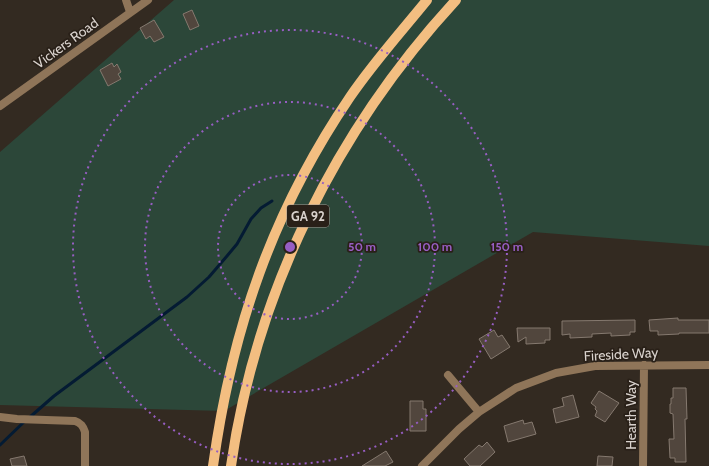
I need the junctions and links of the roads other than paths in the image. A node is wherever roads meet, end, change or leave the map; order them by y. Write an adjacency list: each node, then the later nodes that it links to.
1 (126, 0): 5 (street)
2 (148, 0): 5 (street, Vickers Road)
3 (427, 0): 13 (main road, GA 92)
4 (456, 0): 14 (main road, GA 92)
5 (130, 12): 6 (street, Vickers Road)
6 (0, 106)
7 (644, 365): 8 (street, Fireside Way); 10 (street, Fireside Way); 16 (street, Hearth Way)
8 (709, 365)
9 (448, 374): 10 (street)
10 (479, 412): 15 (street, Fireside Way)
11 (0, 417): 12 (street)
12 (85, 466)
13 (213, 466)
14 (231, 466)
15 (422, 466)
16 (643, 466)

